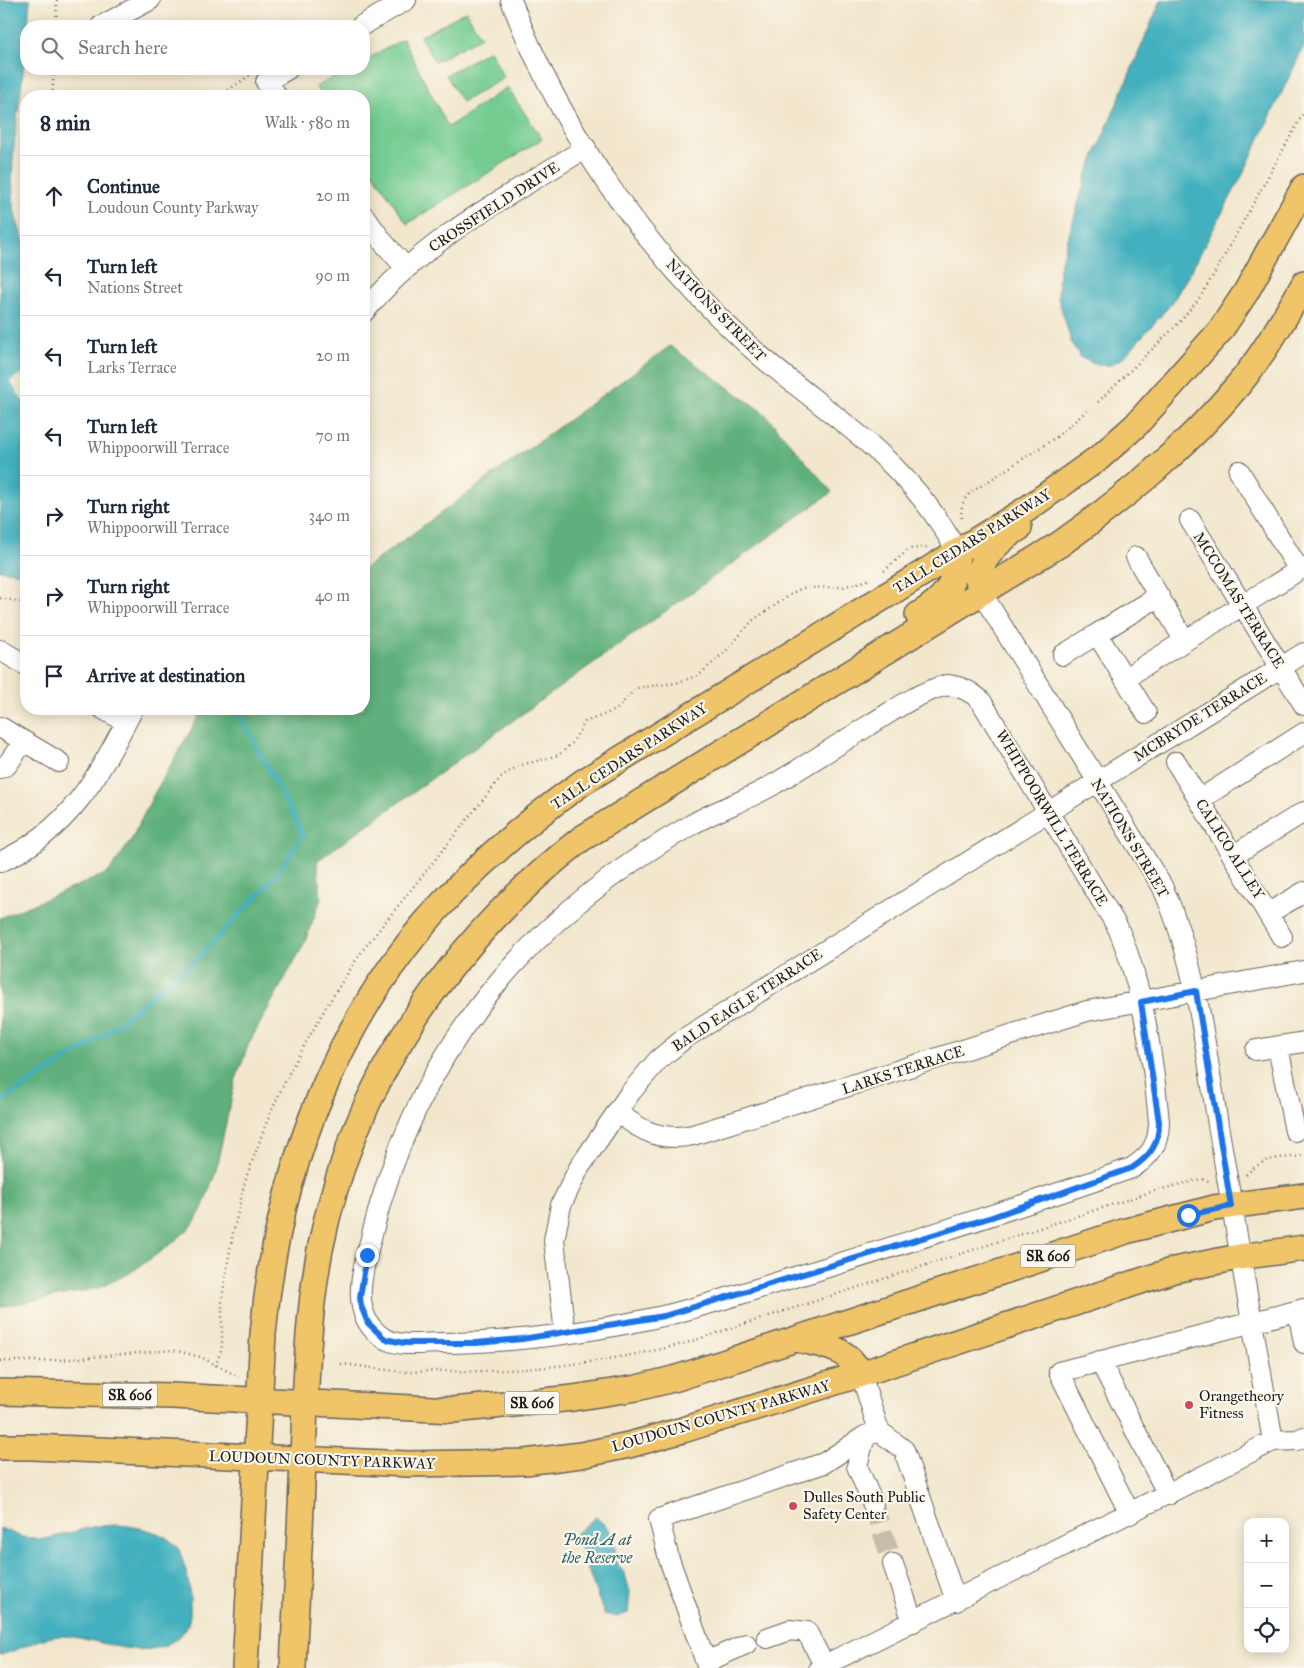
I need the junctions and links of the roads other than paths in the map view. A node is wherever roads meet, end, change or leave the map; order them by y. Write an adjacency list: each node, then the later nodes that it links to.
1 (150, 0): 4 (street)
2 (406, 0): 6 (street)
3 (512, 0): 9 (street, NATIONS STREET)
4 (124, 6): 5 (street)
5 (108, 20)
6 (370, 21)
7 (278, 75): 8 (street)
8 (272, 90)
9 (586, 148): 12 (street, CROSSFIELD DRIVE); 18 (street, NATIONS STREET)
10 (1304, 188): 16 (main road, TALL CEDARS PARKWAY)
11 (370, 224): 12 (street)
12 (406, 268): 14 (street, CROSSFIELD DRIVE)
13 (1304, 284): 21 (main road)
14 (370, 306)
15 (1239, 471): 20 (street)
16 (1069, 480): 18 (main road, TALL CEDARS PARKWAY); 21 (main road)
17 (1190, 520): 23 (street, MCCOMAS TERRACE)
18 (957, 552): 28 (main road); 72 (main road, TALL CEDARS PARKWAY)
19 (1136, 558): 22 (street)
20 (1302, 569): 23 (street)
21 (981, 592): 28 (main road); 42 (street, NATIONS STREET)
22 (1159, 596): 24 (street); 25 (street)
23 (1242, 606): 25 (street); 31 (street, MCCOMAS TERRACE)
24 (1097, 634): 29 (street); 32 (street)
25 (1184, 640): 32 (street)
26 (0, 650): 30 (street)
27 (1304, 652): 31 (street, MCBRYDE TERRACE)
28 (877, 655): 73 (main road)
29 (1063, 655)
30 (20, 662)
31 (1281, 667): 33 (street, MCCOMAS TERRACE); 42 (street, MCBRYDE TERRACE)
32 (1125, 678): 34 (street)
33 (1304, 705)
34 (1146, 713)
35 (130, 715): 47 (street)
36 (0, 727): 38 (street)
37 (1304, 733): 43 (street)
38 (23, 742): 39 (street); 41 (street)
39 (59, 762)
40 (1176, 762): 43 (street, CALICO ALLEY)
41 (0, 768)
42 (1096, 781): 44 (street, BALD EAGLE TERRACE); 52 (street, NATIONS STREET)
43 (1199, 800): 46 (street, CALICO ALLEY)
44 (1048, 812): 53 (street, WHIPPOORWILL TERRACE); 58 (street, BALD EAGLE TERRACE); 66 (street, WHIPPOORWILL TERRACE)
45 (1304, 812): 46 (street)
46 (1234, 855): 49 (street, CALICO ALLEY)
47 (0, 862)
48 (1304, 892): 49 (street)
49 (1269, 913): 50 (street, CALICO ALLEY)
50 (1282, 937)
51 (1304, 971): 52 (street, LARKS TERRACE)
52 (1196, 991): 53 (street, LARKS TERRACE); 61 (street, NATIONS STREET)
53 (1141, 1002): 58 (street, LARKS TERRACE); 66 (street, WHIPPOORWILL TERRACE)
54 (1304, 1042): 55 (street)
55 (1278, 1047): 56 (street); 57 (street)
56 (1256, 1050)
57 (1295, 1085): 59 (street)
58 (617, 1112): 66 (street, BALD EAGLE TERRACE)
59 (1295, 1132)
60 (1304, 1196): 61 (main road, SR 606)
61 (1231, 1206): 63 (street, NATIONS STREET); 67 (main road, SR 606)
62 (1304, 1248): 63 (main road, LOUDOUN COUNTY PARKWAY)
63 (1239, 1256): 65 (street, NATIONS STREET); 70 (main road, LOUDOUN COUNTY PARKWAY)
64 (1301, 1310): 65 (street); 68 (street)
65 (1252, 1322): 69 (street); 76 (street, NATIONS STREET)
66 (566, 1333)
67 (797, 1339): 70 (main road); 73 (main road, SR 606)
68 (1304, 1343)
69 (1100, 1361): 80 (street); 82 (street)
70 (861, 1374): 74 (street); 79 (main road, LOUDOUN COUNTY PARKWAY)
71 (0, 1392): 72 (main road, SR 606)
72 (259, 1401): 73 (main road, SR 606); 78 (main road, TALL CEDARS PARKWAY)
73 (305, 1404): 79 (main road)
74 (872, 1434): 81 (street); 84 (street); 88 (street)
75 (1304, 1437): 76 (street)
76 (1273, 1441): 80 (street)
77 (0, 1448): 78 (main road, LOUDOUN COUNTY PARKWAY)
78 (256, 1458): 79 (main road, LOUDOUN COUNTY PARKWAY); 90 (main road, TALL CEDARS PARKWAY)
79 (303, 1460): 91 (main road)
80 (1168, 1495): 82 (street)
81 (873, 1504)
82 (1130, 1514): 84 (street)
83 (893, 1564): 85 (street)
84 (956, 1601): 85 (street)
85 (913, 1622): 89 (street)
86 (767, 1638): 89 (street)
87 (746, 1644): 88 (street)
88 (707, 1665)
89 (822, 1667)
90 (245, 1668)
91 (293, 1668)

